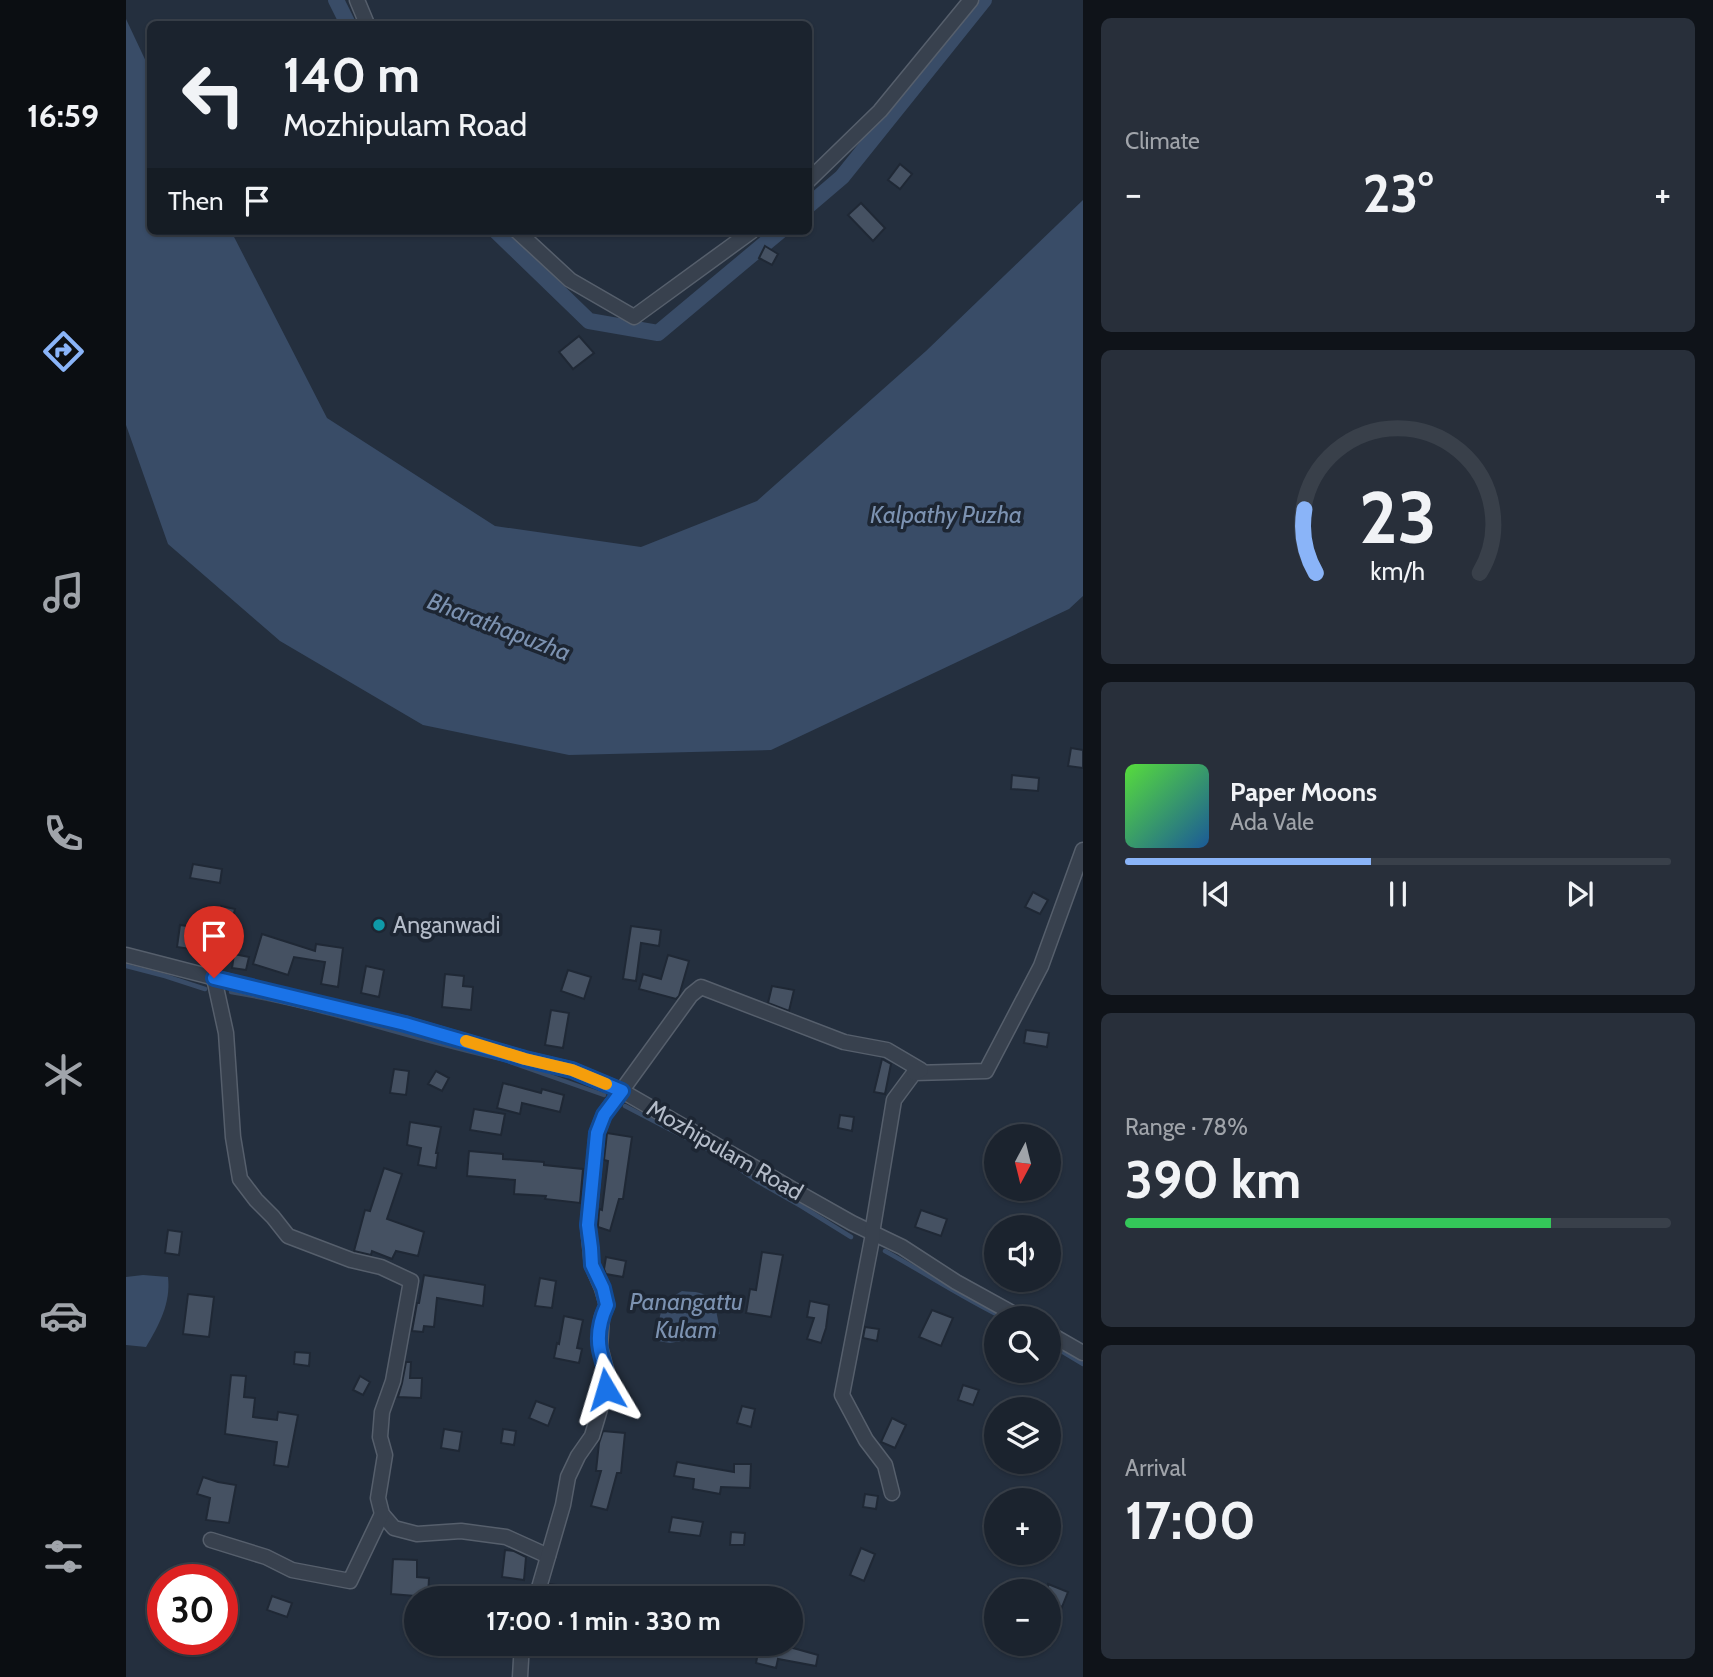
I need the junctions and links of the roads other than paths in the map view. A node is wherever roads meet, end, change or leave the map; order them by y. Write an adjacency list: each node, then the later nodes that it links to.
1 (357, 0): 3 (street)
2 (971, 0): 4 (street)
3 (366, 21)
4 (812, 177)
5 (521, 235): 6 (street)
6 (747, 235)
7 (1083, 850): 10 (street)
8 (126, 955): 9 (street, Mozhipulam Road)
9 (214, 978): 11 (street, Mozhipulam Road); 17 (street)
10 (914, 1073): 11 (street); 12 (street)
11 (622, 1091): 12 (street, Mozhipulam Road); 19 (street)
12 (872, 1233): 13 (street, Mozhipulam Road); 16 (street)
13 (999, 1306)
14 (1061, 1340): 15 (street)
15 (1083, 1353)
16 (892, 1493)
17 (382, 1514): 18 (street); 19 (street)
18 (211, 1540)
19 (548, 1556): 20 (street)
20 (540, 1586)
21 (521, 1656): 22 (street)
22 (520, 1677)

